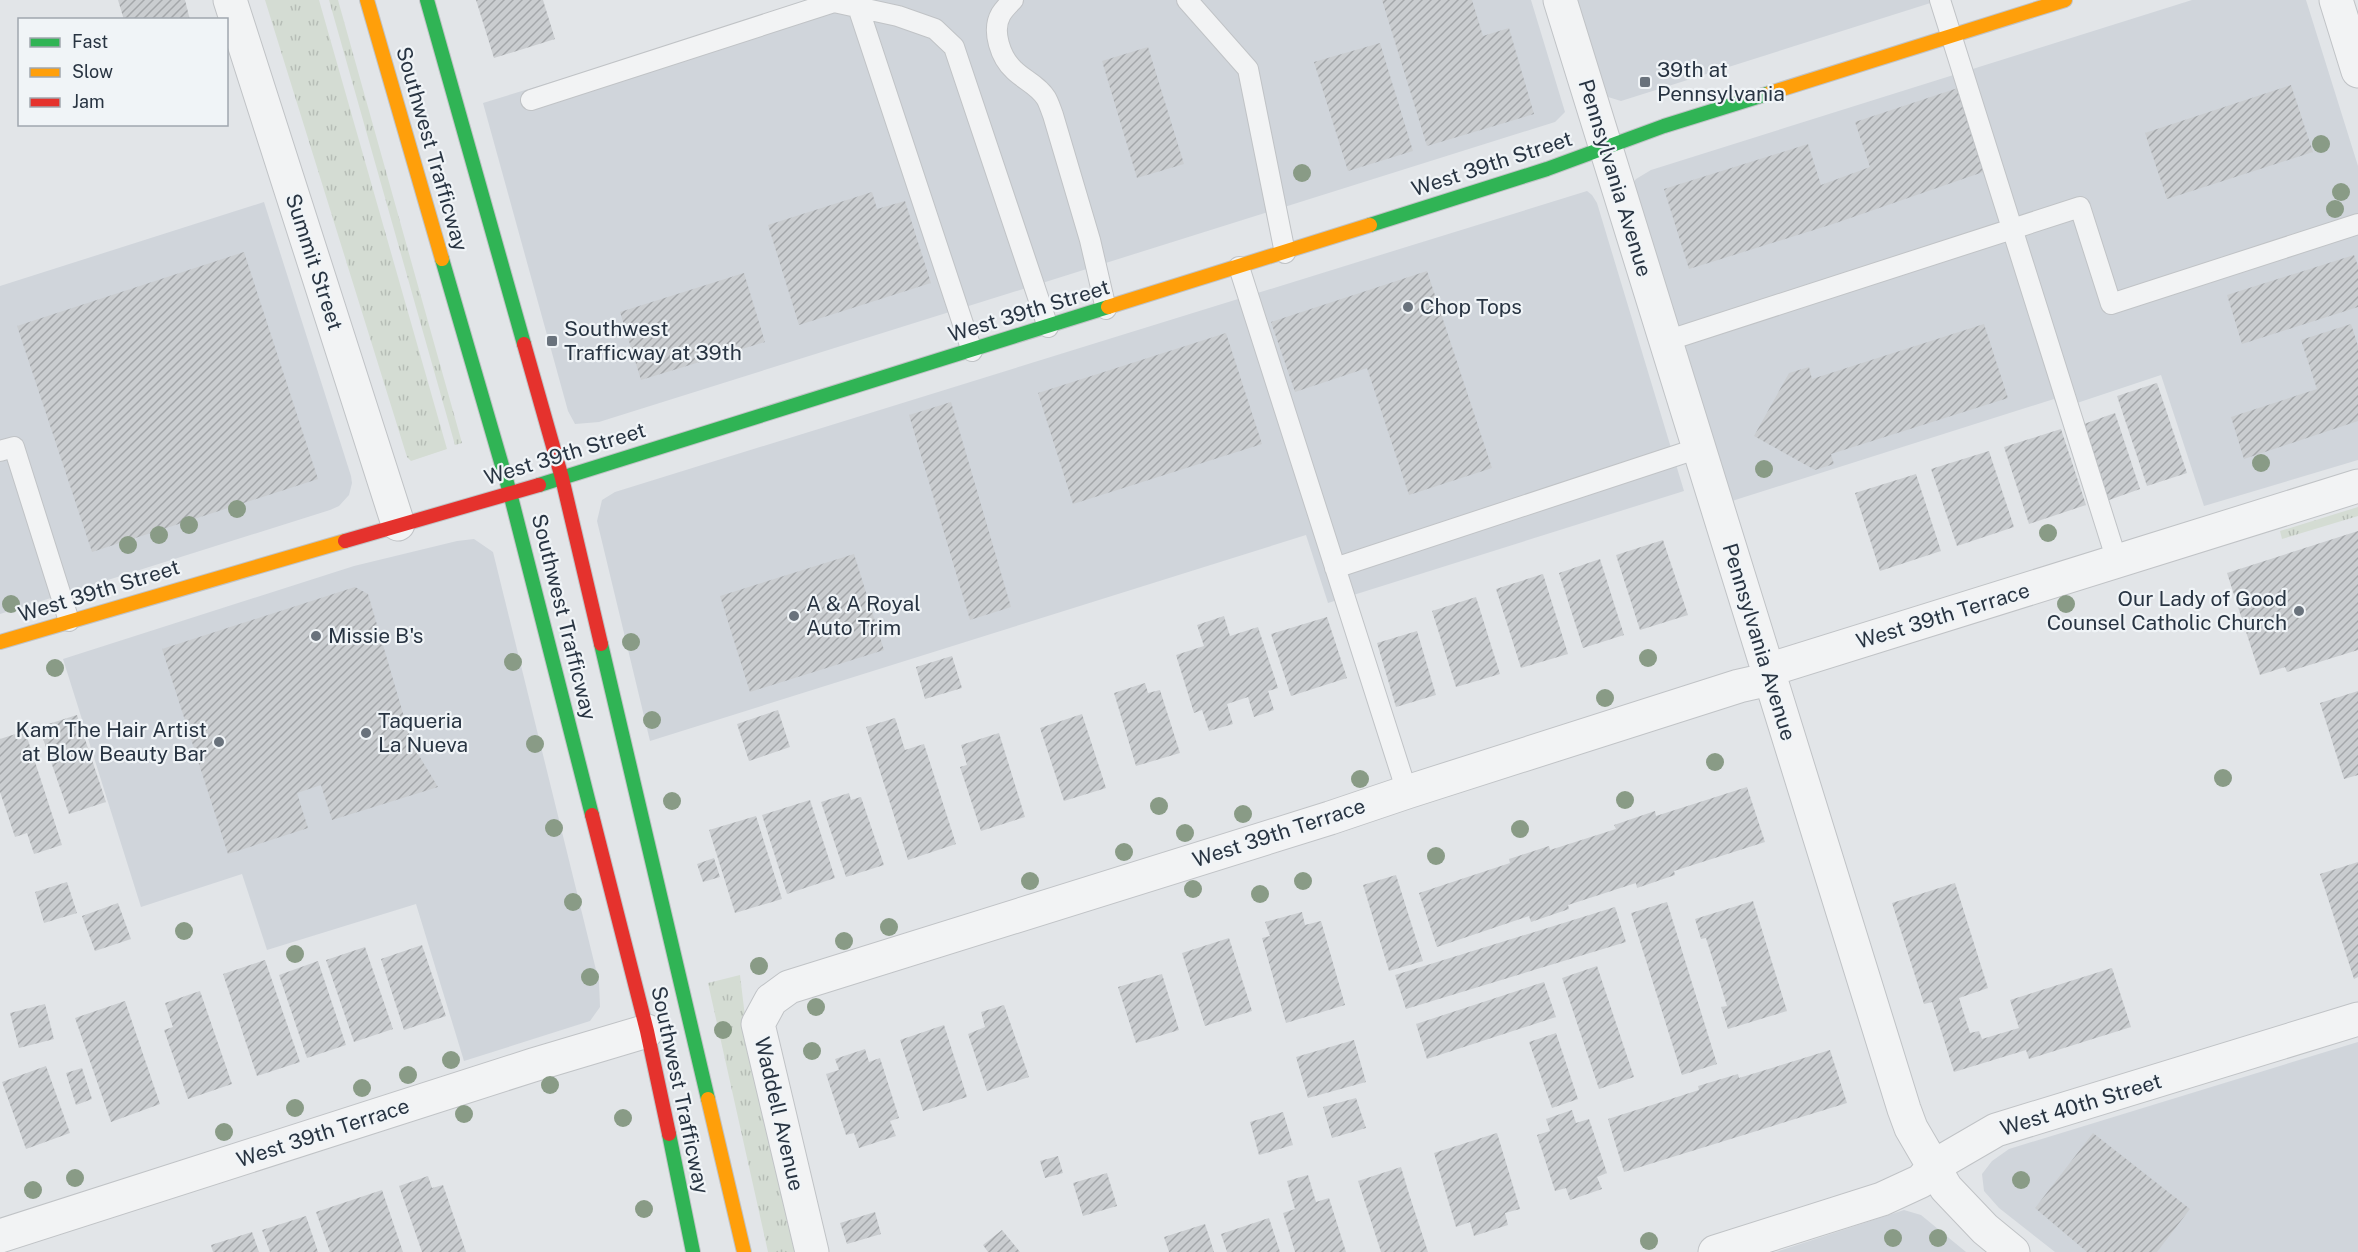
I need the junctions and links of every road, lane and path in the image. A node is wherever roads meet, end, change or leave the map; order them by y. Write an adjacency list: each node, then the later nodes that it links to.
1 (230, 0): 29 (street, Summit Street)
2 (367, 0): 28 (main road, Southwest Trafficway)
3 (427, 0): 26 (main road, Southwest Trafficway)
4 (1013, 0): 20 (lane)
5 (1186, 0): 18 (lane)
6 (1560, 0): 15 (street, Pennsylvania Avenue)
7 (1940, 0): 12 (lane)
8 (2065, 0): 12 (main road, West 39th Street)
9 (2336, 0): 13 (street)
10 (833, 1): 11 (lane); 14 (lane)
11 (858, 7): 21 (lane); 23 (lane)
12 (1950, 36): 15 (main road, West 39th Street); 17 (lane)
13 (2358, 71)
14 (531, 100)
15 (1606, 148): 18 (main road, West 39th Street); 22 (street, Pennsylvania Avenue)
16 (2358, 224): 17 (lane)
17 (2012, 228): 22 (lane); 30 (lane)
18 (1285, 253): 19 (main road, West 39th Street)
19 (1239, 267): 20 (main road, West 39th Street); 31 (lane)
20 (1106, 309): 21 (main road, West 39th Street)
21 (1048, 327): 23 (main road, West 39th Street)
22 (1666, 341): 24 (street, Pennsylvania Avenue)
23 (972, 351): 26 (main road, West 39th Street)
24 (1699, 448): 31 (lane); 34 (street, Pennsylvania Avenue)
25 (0, 451): 32 (lane)
26 (562, 478): 28 (main road, West 39th Street); 42 (main road, Southwest Trafficway)
27 (2358, 486): 30 (street, West 39th Terrace)
28 (510, 493): 29 (main road, West 39th Street); 38 (main road, Southwest Trafficway)
29 (398, 524): 32 (main road, West 39th Street)
30 (2117, 561): 34 (street, West 39th Terrace)
31 (1335, 568): 35 (lane)
32 (69, 621): 33 (main road, West 39th Street)
33 (0, 642)
34 (1769, 675): 35 (street, West 39th Terrace); 39 (street, Pennsylvania Avenue)
35 (1407, 792): 36 (street, West 39th Terrace)
36 (789, 987): 43 (street, Waddell Avenue)
37 (2358, 1019): 39 (street, West 40th Street)
38 (646, 1031): 40 (street, West 39th Terrace); 41 (main road, Southwest Trafficway)
39 (1934, 1166): 44 (street, West 40th Street); 45 (street, Pennsylvania Avenue)
40 (0, 1236)
41 (693, 1252)
42 (744, 1252)
43 (812, 1252)
44 (1714, 1252)
45 (2013, 1252)

